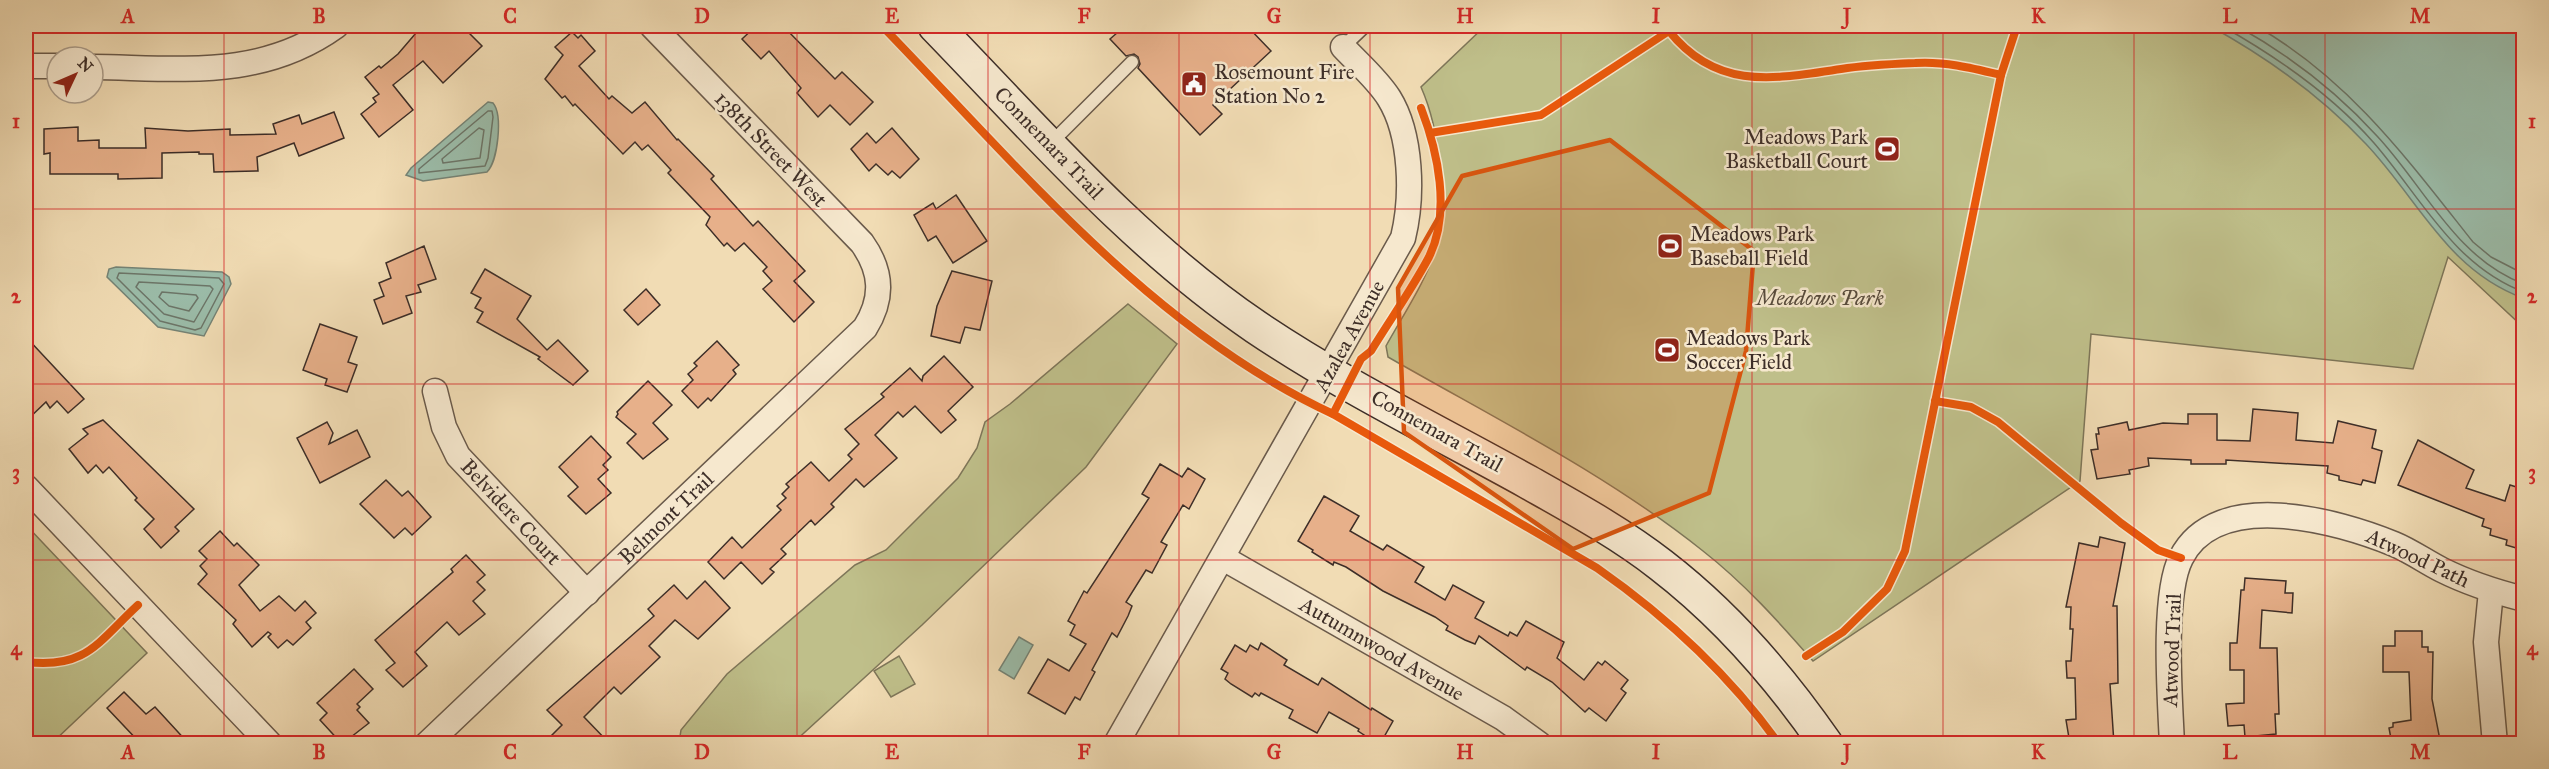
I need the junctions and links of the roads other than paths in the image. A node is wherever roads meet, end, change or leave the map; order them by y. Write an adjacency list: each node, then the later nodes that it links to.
1 (336, 26): 9 (street)
2 (652, 26): 11 (street, 138th Street West)
3 (935, 26): 10 (street, Connemara Trail)
4 (1365, 26): 5 (lane)
5 (1343, 47): 12 (street, Azalea Avenue)
6 (1132, 62): 10 (lane)
7 (26, 66): 8 (street)
8 (45, 66)
9 (105, 67)
10 (1050, 144): 12 (street, Connemara Trail)
11 (879, 279): 18 (street, Belmont Trail)
12 (1329, 370): 16 (street, Azalea Avenue); 24 (street, Connemara Trail)
13 (435, 390): 18 (street, Belvidere Court)
14 (26, 487): 20 (street)
15 (2206, 531): 17 (street, Atwood Path); 25 (street, Atwood Trail)
16 (1223, 558): 22 (street, Azalea Avenue); 23 (street, Autumnwood Avenue)
17 (2491, 591): 19 (street, Atwood Path); 26 (street)
18 (588, 594): 21 (street, Belmont Trail)
19 (2523, 599)
20 (270, 744)
21 (427, 744)
22 (1116, 744)
23 (1539, 744)
24 (1826, 744)
25 (2172, 744)
26 (2495, 744)

